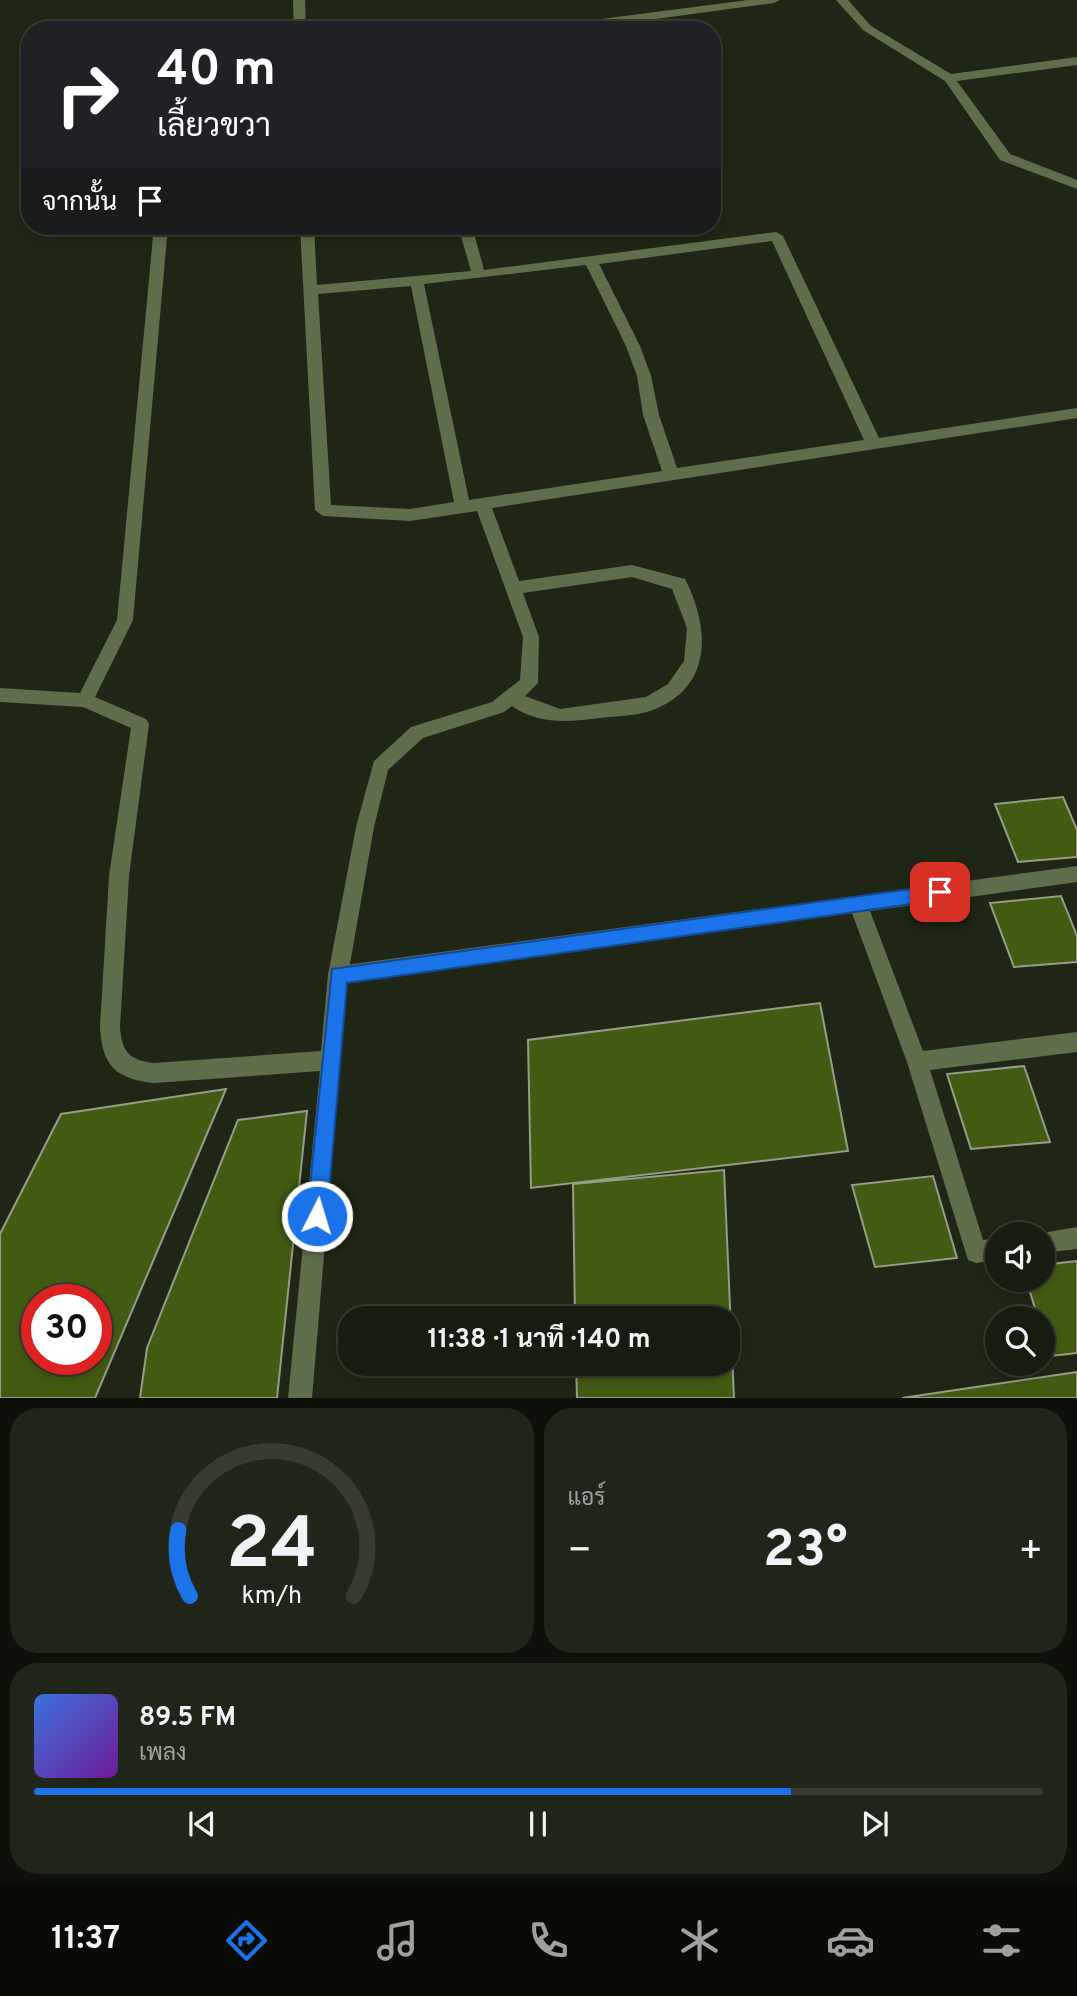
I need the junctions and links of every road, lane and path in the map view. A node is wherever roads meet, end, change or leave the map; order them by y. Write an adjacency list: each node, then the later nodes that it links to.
1 (299, 0): 4 (street)
2 (775, 0): 5 (street)
3 (842, 0): 7 (street)
4 (300, 21)
5 (615, 21)
6 (1077, 61): 7 (street)
7 (949, 78): 8 (street)
8 (1077, 185)
9 (160, 235): 24 (street)
10 (307, 235): 15 (street)
11 (468, 235): 13 (street)
12 (591, 262): 13 (street); 17 (street); 18 (street)
13 (479, 275): 14 (street)
14 (417, 282): 15 (street); 20 (street)
15 (309, 290): 20 (street)
16 (1077, 413): 17 (street)
17 (873, 442): 18 (street)
18 (671, 476): 19 (street)
19 (482, 504): 20 (street); 21 (street)
20 (463, 508)
21 (513, 588): 23 (street); 23 (street)
22 (0, 695): 24 (street)
23 (512, 696): 27 (street)
24 (85, 701): 29 (street)
25 (1077, 874): 26 (street)
26 (858, 904): 27 (street); 30 (street)
27 (338, 975): 29 (street)
28 (1077, 1042): 30 (street)
29 (331, 1060): 34 (street)
30 (917, 1062): 33 (street)
31 (1077, 1238): 32 (street)
32 (1055, 1241)
33 (985, 1251)
34 (300, 1398)

